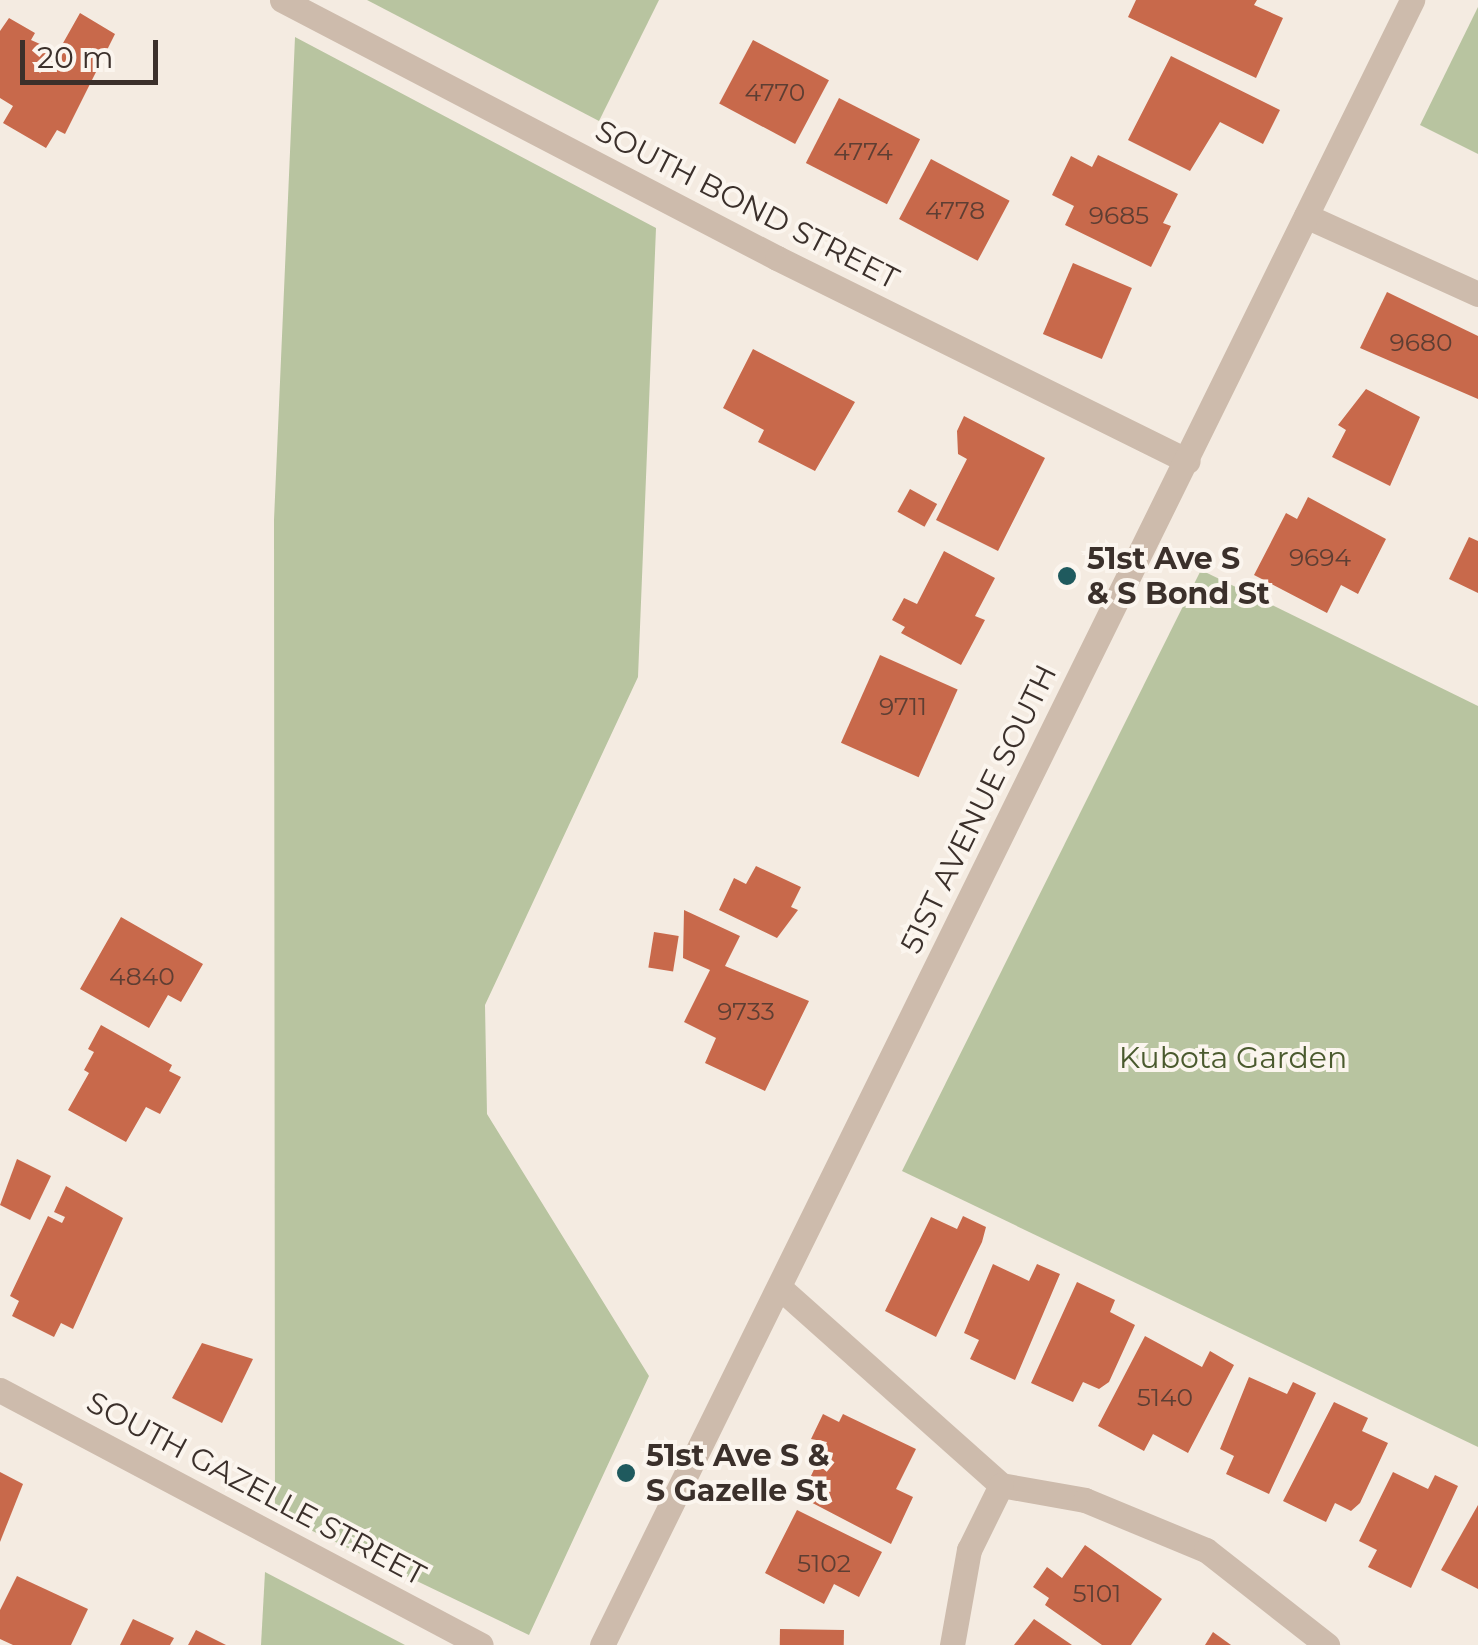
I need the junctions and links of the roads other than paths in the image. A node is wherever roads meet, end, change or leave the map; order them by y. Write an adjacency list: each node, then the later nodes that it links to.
1 (282, 0): 5 (street, SOUTH BOND STREET)
2 (1412, 0): 3 (street, 51ST AVENUE SOUTH)
3 (1306, 216): 4 (street); 5 (street, 51ST AVENUE SOUTH)
4 (1478, 294)
5 (1187, 460): 6 (street, 51ST AVENUE SOUTH)
6 (779, 1287): 8 (street); 10 (street, 51ST AVENUE SOUTH)
7 (0, 1390): 9 (street, SOUTH GAZELLE STREET)
8 (1000, 1484): 11 (street); 12 (street)
9 (481, 1645)
10 (602, 1645)
11 (952, 1645)
12 (1327, 1645)

